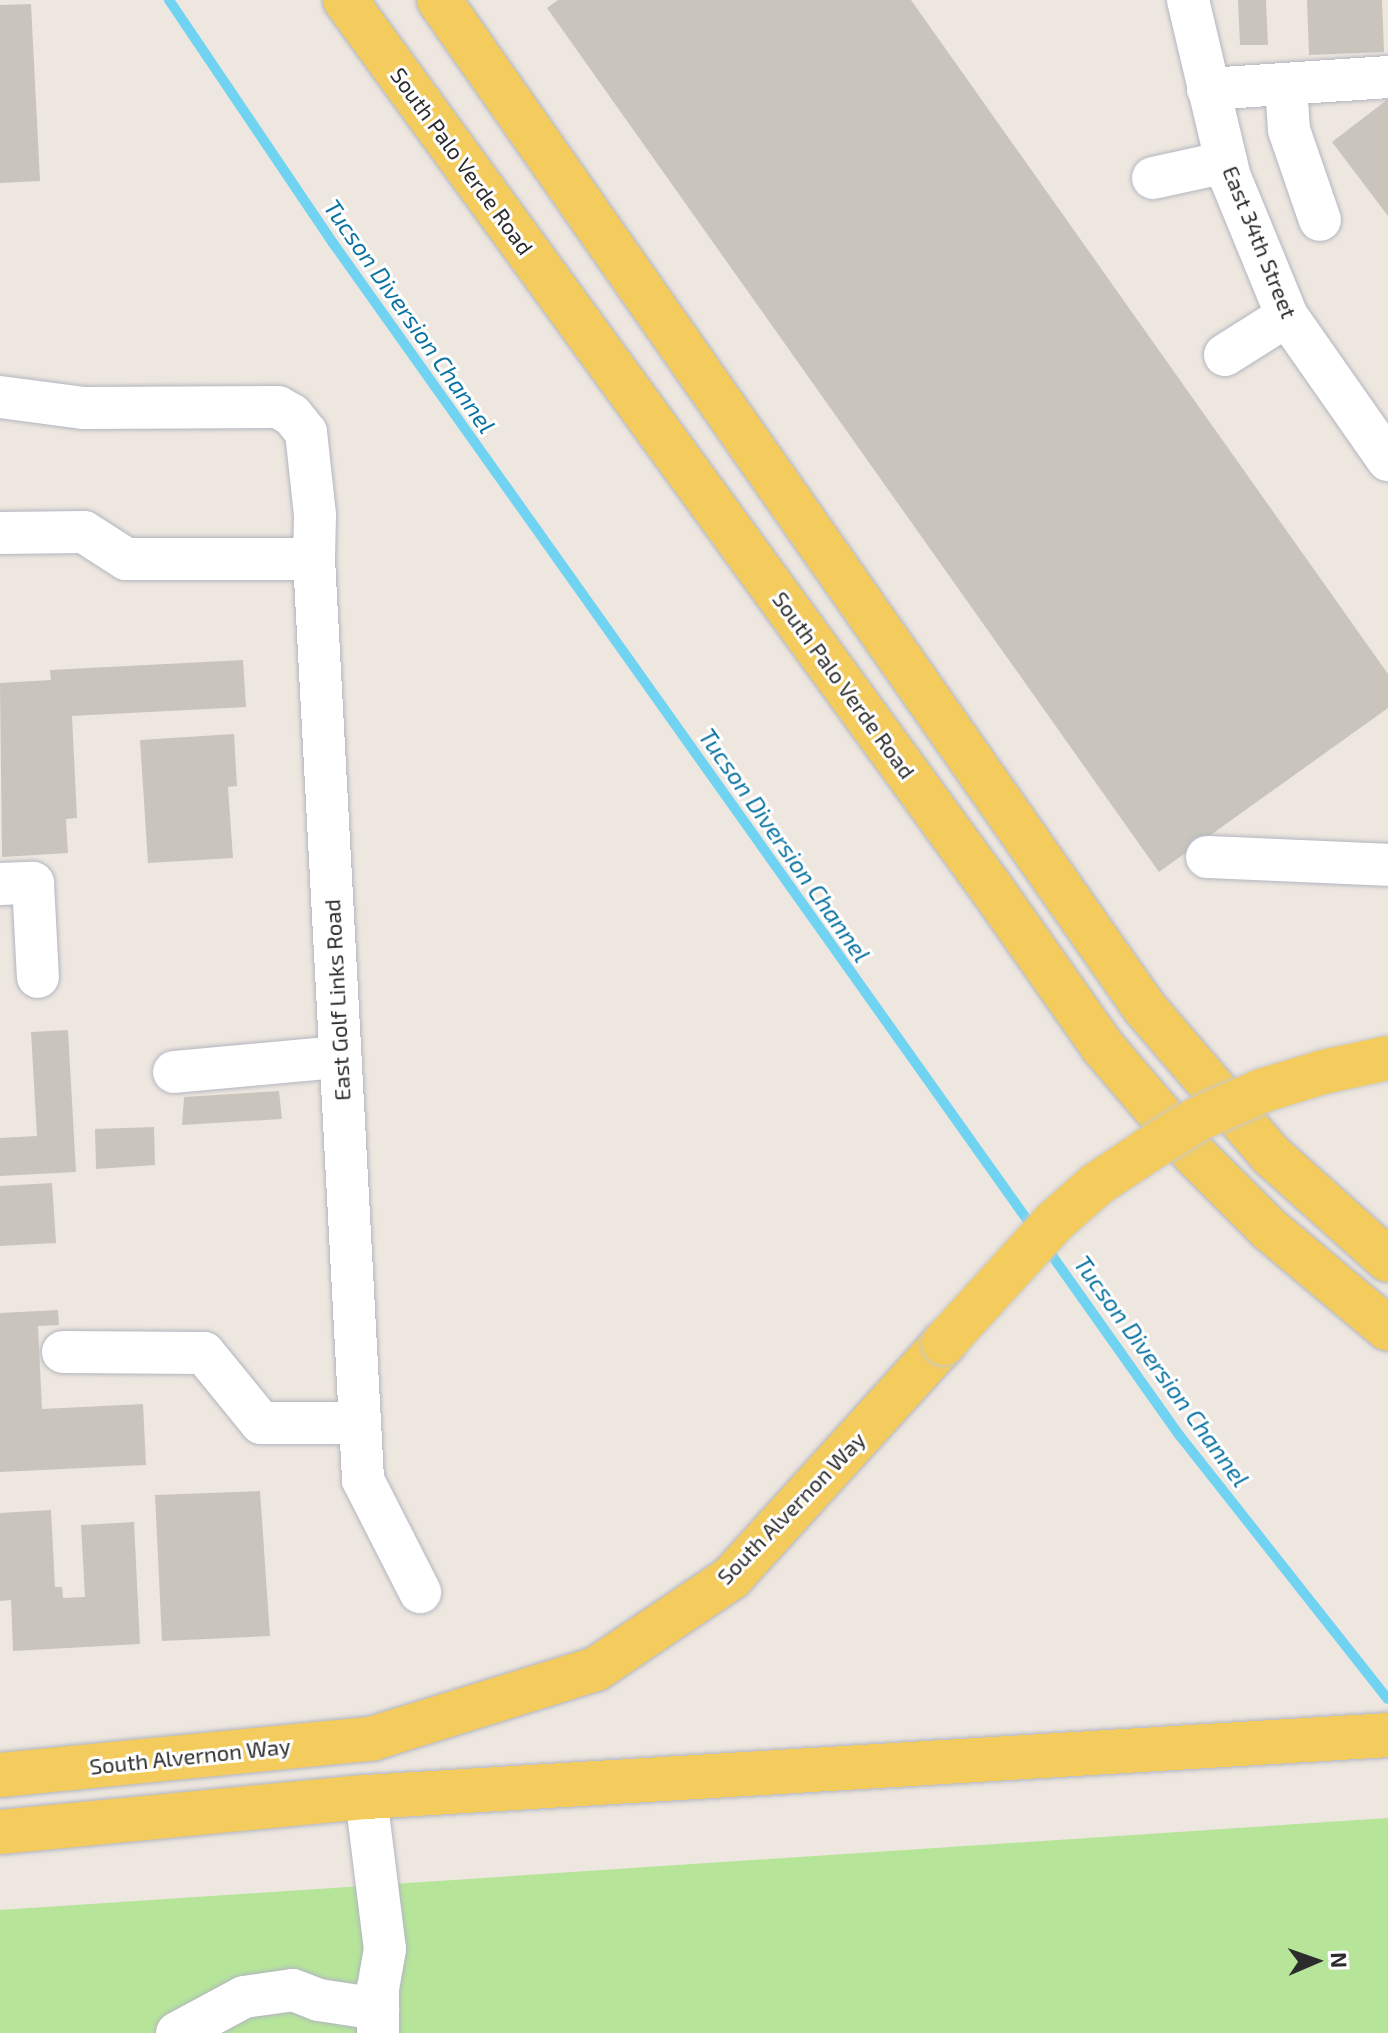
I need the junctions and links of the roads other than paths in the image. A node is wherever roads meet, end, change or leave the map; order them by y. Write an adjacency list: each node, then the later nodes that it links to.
1 (345, 0): 24 (main road, South Palo Verde Road)
2 (439, 0): 23 (main road)
3 (1188, 0): 6 (street, East 34th Street)
4 (1388, 77): 5 (street)
5 (1286, 84): 6 (street); 9 (street)
6 (1208, 89): 7 (street, East 34th Street)
7 (1226, 162): 8 (street); 10 (street, East 34th Street)
8 (1153, 178)
9 (1320, 220)
10 (1287, 316): 11 (street); 13 (street, East 34th Street)
11 (1225, 355)
12 (0, 397): 15 (street, East Golf Links Road)
13 (1388, 460)
14 (0, 533): 15 (street)
15 (314, 559): 20 (street, East Golf Links Road)
16 (1207, 857): 17 (street)
17 (1388, 865)
18 (0, 884): 19 (street)
19 (38, 977)
20 (340, 1057): 22 (street); 26 (street, East Golf Links Road)
21 (1388, 1058): 29 (main road, South Alvernon Way, bridge)
22 (174, 1072)
23 (1388, 1260)
24 (1388, 1329)
25 (63, 1352): 26 (street)
26 (359, 1423): 27 (street, East Golf Links Road)
27 (420, 1592)
28 (1388, 1735): 30 (main road)
29 (0, 1775)
30 (366, 1797): 31 (main road); 32 (street)
31 (0, 1832)
32 (378, 2021): 33 (street)
33 (177, 2033)

